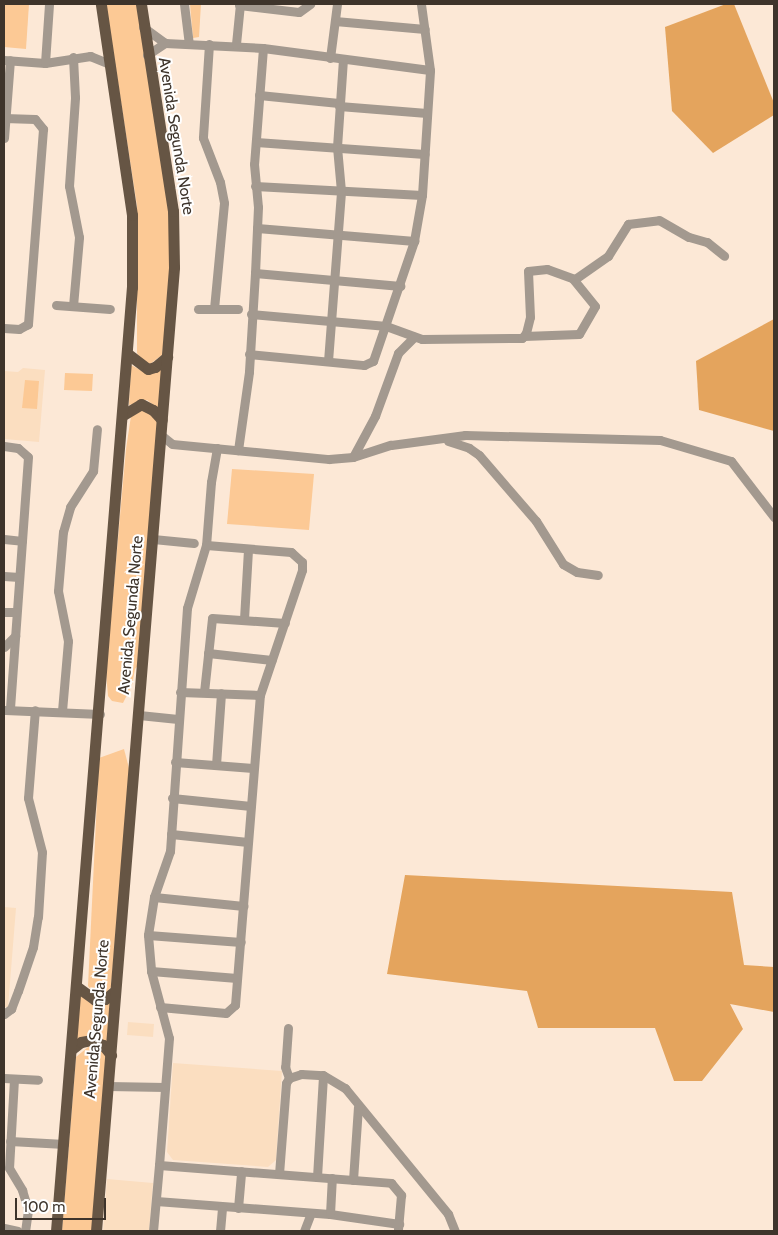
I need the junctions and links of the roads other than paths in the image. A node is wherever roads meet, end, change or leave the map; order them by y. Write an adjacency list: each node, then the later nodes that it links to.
1 (49, 4): 24 (street)
2 (101, 4): 12 (main road, Avenida Segunda Norte)
3 (141, 4): 10 (main road, Avenida Segunda Norte)
4 (184, 4): 14 (street)
5 (240, 4): 6 (street); 16 (street)
6 (310, 4)
7 (338, 4): 9 (street)
8 (421, 4): 11 (street)
9 (335, 21): 11 (street); 21 (street)
10 (143, 27): 13 (street); 18 (main road, Avenida Segunda Norte)
11 (425, 29): 26 (street)
12 (107, 42): 19 (street); 25 (main road, Avenida Segunda Norte)
13 (165, 42): 14 (street); 18 (street)
14 (189, 43): 15 (street)
15 (210, 44): 16 (street); 51 (street)
16 (236, 44): 17 (street)
17 (263, 48): 21 (street); 27 (street)
18 (148, 55): 61 (main road, Avenida Segunda Norte)
19 (90, 56): 20 (street); 25 (street)
20 (73, 58): 24 (street); 48 (street)
21 (330, 58): 23 (street)
22 (7, 60): 24 (street); 28 (street)
23 (343, 60): 26 (street); 29 (street)
24 (45, 63)
25 (110, 64): 59 (main road, Avenida Segunda Norte)
26 (430, 70): 30 (street)
27 (259, 95): 29 (street); 33 (street)
28 (6, 99): 31 (street)
29 (339, 104): 30 (street); 34 (street)
30 (427, 113): 35 (street)
31 (5, 117): 32 (street); 56 (street)
32 (4, 138)
33 (256, 142): 34 (street); 36 (street)
34 (337, 147): 35 (street); 37 (street)
35 (425, 154): 38 (street)
36 (255, 186): 37 (street); 39 (street)
37 (341, 191): 38 (street); 40 (street)
38 (422, 195): 41 (street)
39 (258, 228): 40 (street); 43 (street)
40 (338, 234): 41 (street); 44 (street)
41 (414, 240): 46 (street)
42 (724, 256): 45 (street)
43 (255, 273): 44 (street); 53 (street)
44 (335, 280): 46 (street); 54 (street)
45 (573, 280): 57 (street); 57 (street)
46 (400, 286): 55 (street)
47 (56, 305): 48 (street)
48 (73, 306): 49 (street)
49 (110, 309)
50 (198, 309): 51 (street)
51 (214, 309): 52 (street)
52 (238, 309)
53 (252, 314): 54 (street); 60 (street)
54 (331, 321): 55 (street); 62 (street)
55 (386, 326): 58 (street); 62 (street)
56 (4, 328)
57 (524, 336): 58 (street)
58 (414, 337): 73 (street)
59 (128, 354): 61 (main road); 63 (main road, Avenida Segunda Norte)
60 (249, 354): 62 (street); 72 (street)
61 (167, 357): 64 (main road, Avenida Segunda Norte)
62 (328, 361)
63 (124, 415): 64 (main road); 100 (main road, Avenida Segunda Norte)
64 (162, 420): 66 (main road, Avenida Segunda Norte)
65 (97, 429): 99 (street)
66 (161, 435): 68 (street); 71 (main road, Avenida Segunda Norte)
67 (445, 440): 73 (street); 74 (street); 81 (street)
68 (172, 444): 70 (street); 71 (street)
69 (4, 446): 77 (street)
70 (217, 448): 72 (street); 79 (street)
71 (160, 450): 76 (main road, Avenida Segunda Norte)
72 (238, 450): 73 (street)
73 (353, 457)
74 (774, 517)
75 (4, 539): 77 (street)
76 (153, 539): 78 (street); 101 (main road, Avenida Segunda Norte)
77 (22, 541): 83 (street)
78 (194, 543)
79 (206, 545): 80 (street); 93 (street)
80 (248, 549): 86 (street); 87 (street)
81 (598, 575)
82 (4, 576): 83 (street)
83 (19, 577): 85 (street)
84 (4, 612): 85 (street)
85 (16, 612): 88 (street)
86 (244, 619): 87 (street); 90 (street)
87 (285, 623): 91 (street)
88 (15, 636): 89 (street); 92 (street)
89 (4, 647)
90 (208, 653): 91 (street); 94 (street)
91 (272, 660): 96 (street)
92 (8, 668): 97 (street)
93 (180, 692): 94 (street); 102 (street)
94 (204, 692): 95 (street)
95 (221, 693): 96 (street); 104 (street)
96 (260, 694): 105 (street)
97 (7, 709): 98 (street)
98 (35, 710): 99 (street); 119 (street)
99 (62, 711): 100 (street)
100 (100, 714): 116 (main road, Avenida Segunda Norte)
101 (139, 715): 102 (street); 117 (main road, Avenida Segunda Norte)
102 (178, 719): 103 (street)
103 (175, 762): 104 (street); 106 (street)
104 (216, 765): 105 (street)
105 (254, 768): 107 (street)
106 (172, 798): 107 (street); 108 (street)
107 (250, 806): 109 (street)
108 (171, 834): 109 (street); 110 (street)
109 (248, 842): 111 (street)
110 (154, 897): 111 (street); 112 (street)
111 (244, 906): 113 (street)
112 (148, 935): 113 (street); 114 (street)
113 (241, 942): 115 (street)
114 (151, 971): 115 (street); 118 (street)
115 (237, 978): 118 (street)
116 (76, 986): 117 (main road); 121 (main road, Avenida Segunda Norte)
117 (115, 991): 122 (main road, Avenida Segunda Norte)
118 (160, 1007): 129 (street)
119 (4, 1014)
120 (288, 1028): 125 (street)
121 (72, 1049): 122 (main road); 132 (main road, Avenida Segunda Norte)
122 (111, 1055): 128 (main road, Avenida Segunda Norte)
123 (323, 1075): 125 (street); 130 (street); 137 (street)
124 (4, 1078): 126 (street)
125 (289, 1078): 136 (street)
126 (14, 1079): 127 (street); 131 (street)
127 (38, 1080)
128 (108, 1086): 129 (street); 150 (main road, Avenida Segunda Norte)
129 (165, 1087): 133 (street)
130 (358, 1107): 139 (street); 154 (street)
131 (10, 1141): 132 (street); 134 (street)
132 (64, 1144): 149 (main road, Avenida Segunda Norte)
133 (159, 1165): 135 (street); 140 (street)
134 (6, 1170): 148 (street)
135 (240, 1171): 136 (street); 142 (street)
136 (279, 1174): 137 (street)
137 (317, 1177): 138 (street)
138 (332, 1178): 139 (street); 144 (street)
139 (354, 1180): 145 (street)
140 (156, 1201): 141 (street); 151 (street)
141 (222, 1206): 142 (street); 152 (street)
142 (238, 1208): 143 (street)
143 (311, 1213): 144 (street); 153 (street)
144 (330, 1214): 145 (street)
145 (399, 1227)
146 (4, 1228): 147 (street)
147 (18, 1231)
148 (25, 1231)
149 (56, 1231)
150 (96, 1231)
151 (153, 1231)
152 (220, 1231)
153 (304, 1231)
154 (454, 1231)

